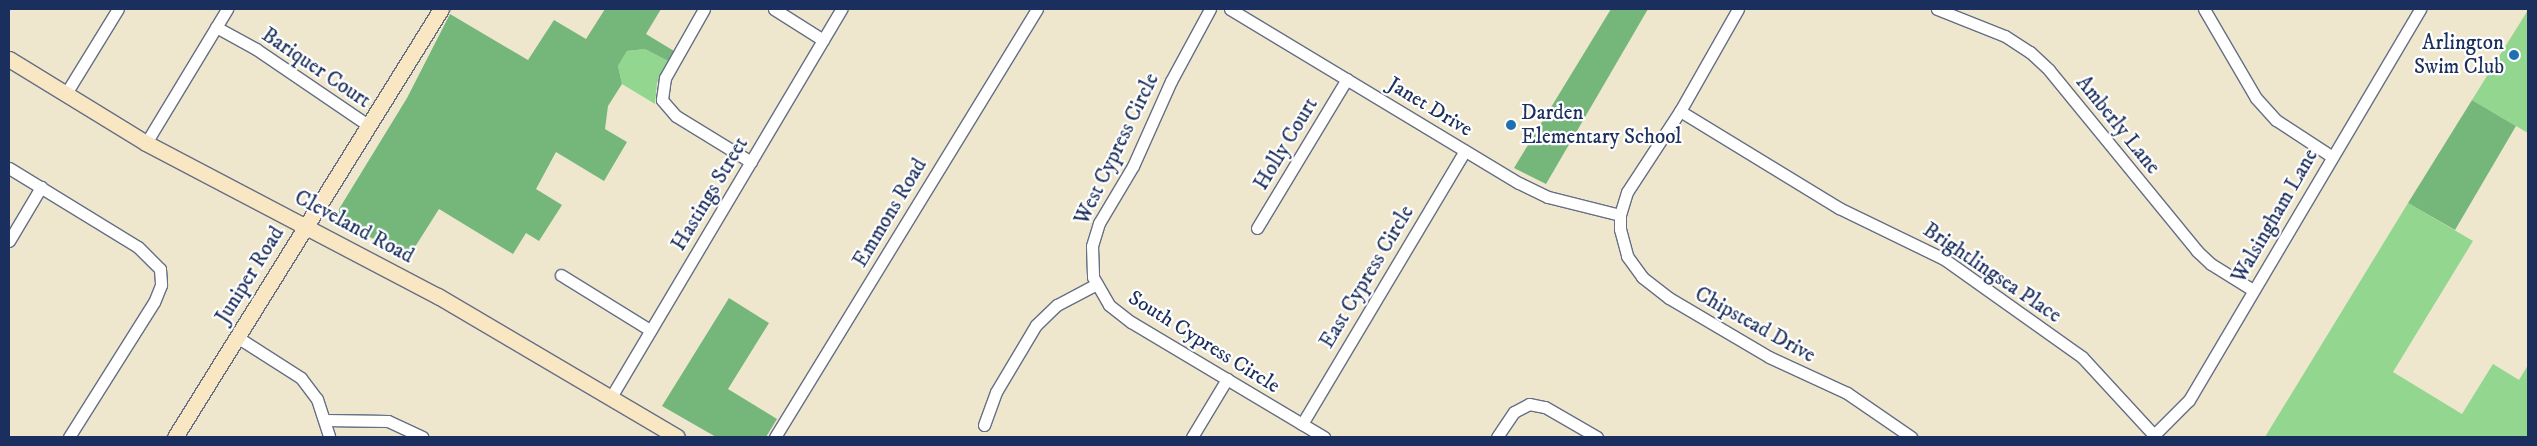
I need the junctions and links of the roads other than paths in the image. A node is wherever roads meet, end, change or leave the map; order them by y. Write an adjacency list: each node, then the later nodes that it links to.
1 (118, 9): 18 (street)
2 (227, 9): 14 (street)
3 (441, 9): 20 (main road, Juniper Road)
4 (704, 9): 24 (street)
5 (774, 9): 15 (street)
6 (842, 9): 15 (street, Hastings Street)
7 (1037, 9): 47 (street, Emmons Road)
8 (1210, 9): 32 (street, West Cypress Circle)
9 (1230, 9): 17 (street, Janet Drive)
10 (1738, 9): 19 (street)
11 (1937, 9): 33 (street, Amberly Lane)
12 (2204, 9): 23 (street)
13 (2420, 9): 23 (street, Walsingham Lane)
14 (216, 27): 20 (street, Bariquer Court); 21 (street)
15 (823, 40): 24 (street, Hastings Street)
16 (9, 59): 18 (main road, Cleveland Road)
17 (1347, 79): 22 (street, Janet Drive); 29 (street, Holly Court)
18 (65, 95): 21 (main road, Cleveland Road)
19 (1680, 111): 27 (street); 41 (street, Brightlingsea Place)
20 (368, 125): 28 (main road, Juniper Road)
21 (146, 143): 28 (main road, Cleveland Road)
22 (1465, 151): 27 (street, Janet Drive); 39 (street, East Cypress Circle)
23 (2331, 156): 33 (street, Walsingham Lane)
24 (751, 162): 34 (street, Hastings Street)
25 (9, 168): 26 (street)
26 (40, 187): 30 (street); 42 (street)
27 (1620, 215): 52 (street, Chipstead Drive)
28 (306, 226): 35 (main road, Juniper Road); 37 (main road, Cleveland Road)
29 (1257, 228)
30 (9, 241)
31 (561, 274): 34 (street)
32 (1096, 284): 36 (street, South Cypress Circle); 40 (street)
33 (2253, 290): 41 (street, Walsingham Lane)
34 (650, 330): 37 (street, Hastings Street)
35 (237, 337): 38 (street); 43 (main road, Juniper Road)
36 (1227, 379): 39 (street, South Cypress Circle); 48 (street)
37 (610, 397): 46 (main road, Cleveland Road)
38 (324, 420): 44 (street); 45 (street)
39 (1302, 424): 49 (street, South Cypress Circle)
40 (984, 425)
41 (2153, 436)
42 (69, 437)
43 (175, 437)
44 (329, 437)
45 (423, 437)
46 (677, 437)
47 (775, 437)
48 (1192, 437)
49 (1324, 437)
50 (1497, 437): 51 (street)
51 (1597, 437)
52 (1910, 437)

